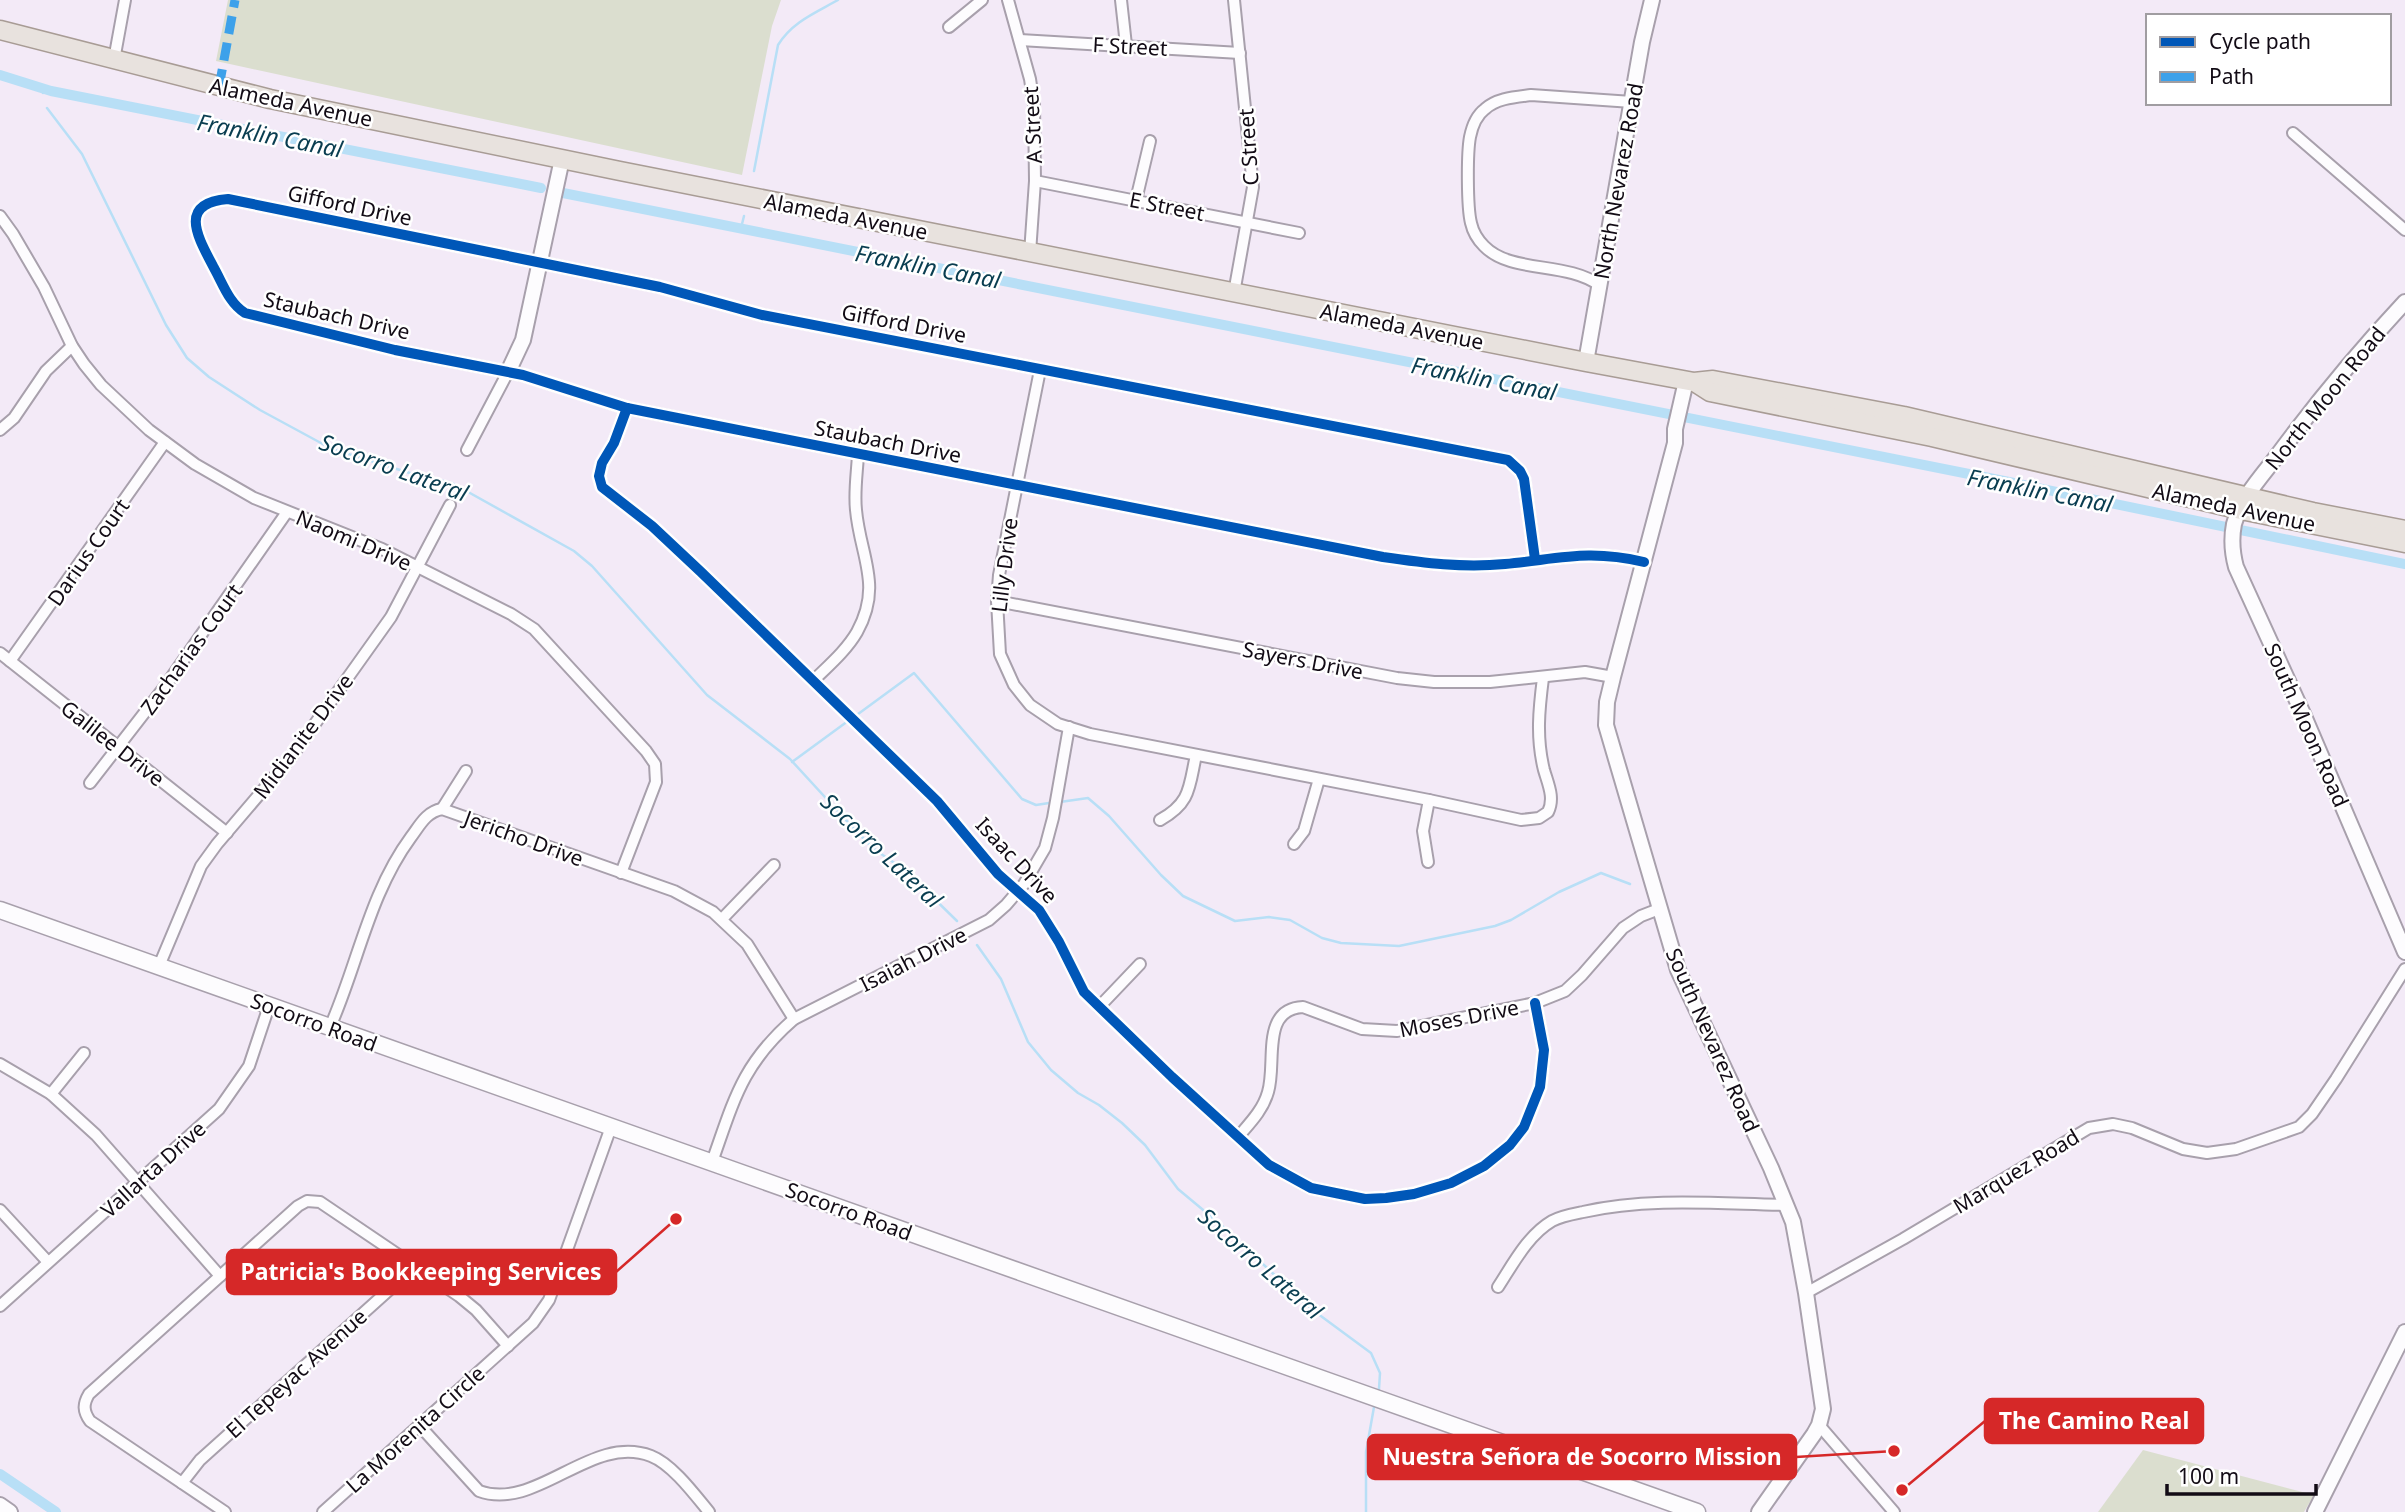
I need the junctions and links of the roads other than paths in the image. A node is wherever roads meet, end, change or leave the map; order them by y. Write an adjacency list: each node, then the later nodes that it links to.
1 (125, 0): 12 (street)
2 (982, 0): 7 (street)
3 (1008, 0): 9 (street, A Street)
4 (1121, 0): 10 (street)
5 (1234, 0): 11 (street, C Street)
6 (1652, 0): 13 (street, North Nevarez Road)
7 (949, 27)
8 (0, 30): 12 (main road, Alameda Avenue)
9 (1020, 40): 10 (street, F Street); 17 (street, A Street)
10 (1126, 45): 11 (street, F Street)
11 (1240, 53): 21 (street, C Street)
12 (114, 60): 16 (main road, Alameda Avenue)
13 (1632, 102): 26 (street, North Nevarez Road); 26 (street)
14 (2293, 133): 22 (street)
15 (1150, 141): 18 (street)
16 (562, 159): 24 (main road, Alameda Avenue); 25 (street)
17 (1035, 181): 18 (street, E Street); 24 (street, A Street)
18 (1136, 200): 21 (street, E Street)
19 (196, 215): 25 (street, Gifford Drive); 32 (street, Staubach Drive)
20 (0, 216): 29 (street, Naomi Drive)
21 (1247, 222): 23 (street, E Street); 27 (street, C Street)
22 (2405, 230)
23 (1299, 233)
24 (1030, 253): 27 (main road, Alameda Avenue)
25 (540, 262): 31 (street, Gifford Drive); 32 (street)
26 (1599, 285): 30 (street, North Nevarez Road)
27 (1234, 293): 30 (main road, Alameda Avenue)
28 (2405, 302): 41 (street, North Moon Road)
29 (72, 346): 35 (street); 36 (street, Naomi Drive)
30 (1586, 362): 33 (main road, Alameda Avenue)
31 (1040, 370): 39 (street, Lilly Drive); 45 (street, Gifford Drive)
32 (508, 372): 34 (street, Staubach Drive); 37 (street)
33 (1688, 386): 41 (main road, Alameda Avenue); 46 (street, South Nevarez Road)
34 (627, 408): 38 (street, Staubach Drive); 53 (street, Isaac Drive)
35 (0, 430)
36 (165, 442): 42 (street, Naomi Drive); 50 (street, Darius Court)
37 (467, 450)
38 (858, 455): 39 (street, Staubach Drive); 53 (street)
39 (1016, 485): 45 (street, Staubach Drive); 48 (street, Lilly Drive)
40 (450, 505): 47 (street, Midianite Drive)
41 (2241, 508): 43 (main road, Alameda Avenue); 44 (main road, Alameda Avenue); 72 (street, South Moon Road)
42 (287, 512): 47 (street, Naomi Drive); 55 (street, Zacharias Court)
43 (2405, 530)
44 (2405, 543)
45 (1535, 559): 46 (street, Staubach Drive)
46 (1644, 562): 51 (street, South Nevarez Road)
47 (418, 566): 63 (street, Midianite Drive); 67 (street, Naomi Drive)
48 (996, 601): 52 (street, Sayers Drive); 54 (street, Lilly Drive)
49 (0, 653): 50 (street, Galilee Drive)
50 (10, 661): 55 (street, Galilee Drive)
51 (1613, 677): 52 (street, Sayers Drive); 69 (street, South Nevarez Road)
52 (1543, 678): 60 (street, Lilly Drive)
53 (813, 681): 68 (street, Isaac Drive)
54 (1069, 727): 56 (street, Lilly Drive); 68 (street, Isaiah Drive)
55 (118, 746): 59 (street, Zacharias Court); 63 (street, Galilee Drive)
56 (1196, 755): 58 (street, Lilly Drive); 62 (street)
57 (466, 771): 61 (street)
58 (1319, 779): 60 (street, Lilly Drive); 64 (street)
59 (90, 783)
60 (1429, 800): 65 (street)
61 (442, 809): 67 (street, Jericho Drive); 80 (street, Jericho Drive)
62 (1160, 820)
63 (227, 833): 74 (street, Midianite Drive)
64 (1294, 844)
65 (1428, 862)
66 (774, 865): 71 (street)
67 (621, 873): 71 (street, Jericho Drive)
68 (1018, 891): 78 (street, Isaac Drive); 79 (street, Isaiah Drive)
69 (1659, 909): 76 (street, Moses Drive); 88 (street, South Nevarez Road)
70 (1, 912): 74 (main road, Socorro Road)
71 (722, 919): 79 (street, Jericho Drive)
72 (2405, 952)
73 (1140, 964): 78 (street)
74 (159, 966): 77 (main road, Socorro Road)
75 (2405, 969): 94 (street, Marquez Road)
76 (1535, 1003): 85 (street, Moses Drive); 85 (street, Isaac Drive)
77 (269, 1006): 80 (main road, Socorro Road); 87 (street, Vallarta Drive)
78 (1099, 1007): 85 (street, Isaac Drive)
79 (794, 1019): 86 (street, Isaiah Drive)
80 (330, 1027): 84 (main road, Socorro Road)
81 (84, 1053): 83 (street)
82 (0, 1065): 83 (street)
83 (51, 1094): 87 (street)
84 (611, 1127): 86 (main road, Socorro Road); 97 (street, La Morenita Circle)
85 (1238, 1137)
86 (712, 1162): 108 (main road, Socorro Road)
87 (138, 1184): 90 (street, Vallarta Drive); 92 (street)
88 (1787, 1205): 93 (street); 94 (street, South Nevarez Road)
89 (0, 1210): 90 (street)
90 (48, 1262): 95 (street, Vallarta Drive)
91 (412, 1265): 92 (street); 97 (street); 100 (street, El Tepeyac Avenue)
92 (220, 1276): 100 (street)
93 (1498, 1287)
94 (1807, 1293): 99 (street, South Nevarez Road)
95 (0, 1306)
96 (2405, 1332): 111 (street)
97 (508, 1346): 98 (street, La Morenita Circle)
98 (419, 1425): 103 (street); 106 (street, La Morenita Circle)
99 (1819, 1425): 109 (street); 110 (street)
100 (182, 1483): 105 (street)
101 (552, 1493): 107 (street)
102 (0, 1505): 104 (street)
103 (514, 1505)
104 (10, 1512)
105 (225, 1512)
106 (323, 1512)
107 (709, 1512)
108 (1697, 1512)
109 (1759, 1512)
110 (1894, 1512)
111 (2315, 1512)

